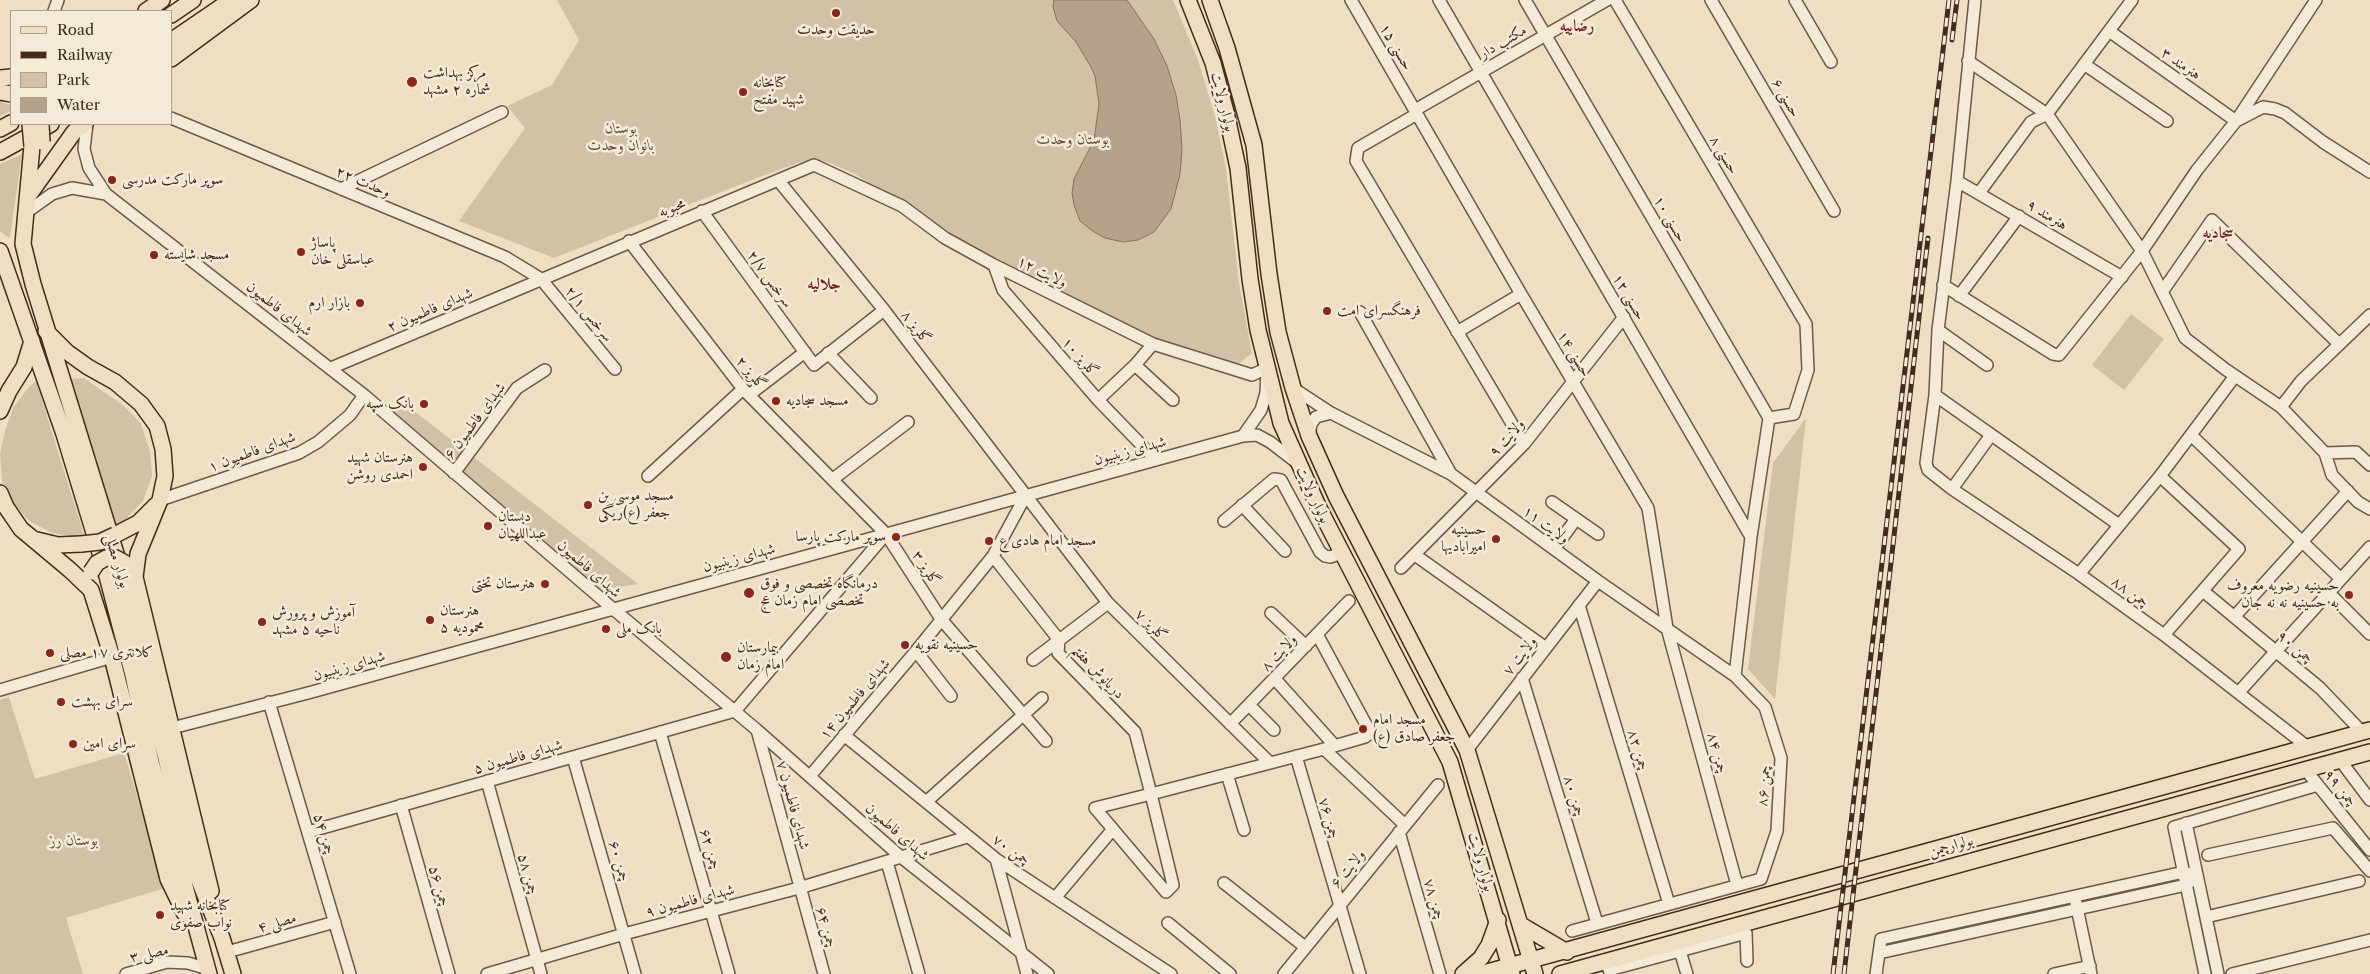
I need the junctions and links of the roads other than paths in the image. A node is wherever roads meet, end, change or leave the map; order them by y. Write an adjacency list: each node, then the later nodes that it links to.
1 (162, 0): 17 (main road)
2 (193, 0): 18 (main road)
3 (231, 0): 21 (main road)
4 (251, 0): 22 (main road)
5 (1188, 0): 77 (main road, بولوار ولایت)
6 (1210, 0): 82 (main road, بولوار ولایت)
7 (1351, 0): 28 (street, حسنی ۱۵)
8 (1439, 0): 26 (street, حسنی ۱۲)
9 (1525, 0): 20 (street, حسنی ۱۰)
10 (1607, 0): 20 (street, مکتب دار)
11 (1615, 0): 92 (street, حسنی ۸)
12 (1711, 0): 49 (street, حسنی ۶)
13 (1796, 0): 24 (street)
14 (1974, 0): 23 (street)
15 (2132, 0): 19 (street)
16 (2314, 1): 32 (street)
17 (147, 10)
18 (172, 14)
19 (2109, 31): 25 (street); 32 (street, هنرمند ۳)
20 (1545, 35): 26 (street, مکتب دار); 92 (street, حسنی ۱۰)
21 (172, 40)
22 (172, 58)
23 (1968, 61): 29 (street); 43 (street)
24 (1831, 62)
25 (2084, 64): 29 (street); 31 (street)
26 (1481, 72): 28 (street, مکتب دار); 65 (street, حسنی ۱۲)
27 (502, 112): 44 (street)
28 (1416, 112): 60 (street, حسنی ۱۴); 68 (street, مکتب دار)
29 (2047, 114): 45 (street); 54 (street)
30 (172, 118): 44 (street, وحدت ۲۲)
31 (2167, 121)
32 (2236, 121): 41 (street); 54 (street)
33 (30, 125): 38 (main road, bridge)
34 (41, 125): 38 (main road, bridge)
35 (49, 125): 39 (main road)
36 (84, 125): 47 (main road)
37 (86, 125): 46 (street, شهدای فاطمیون)
38 (37, 144): 47 (main road, بولوار مصلی)
39 (0, 152)
40 (814, 165): 42 (street, محبوبه); 55 (street, ولایت ۱۲)
41 (2370, 172)
42 (778, 180): 48 (street, محبوبه); 62 (street, گلریز ۸)
43 (1957, 181): 45 (street, هنرمند ۹); 58 (street)
44 (341, 189): 57 (street, وحدت ۲۲)
45 (1979, 193): 51 (street, هنرمند ۹)
46 (106, 194): 50 (street, شهدای فاطمیون); 76 (street, شهدای فاطمیون)
47 (28, 196): 50 (main road, بولوار مصلی)
48 (702, 211): 52 (street, محبوبه); 72 (street, سرخس ۲/۷)
49 (1834, 211)
50 (24, 214): 66 (main road, بولوار مصلی)
51 (2019, 216): 56 (street, هنرمند ۹); 61 (street)
52 (629, 242): 57 (street, محبوبه); 83 (street, گلریز ۲)
53 (0, 251): 69 (main road, بولوار مصلی)
54 (2142, 251): 56 (street); 59 (street)
55 (994, 265): 71 (street, ولایت ۱۲); 87 (street, گلریز ۱۰)
56 (2122, 277): 61 (street)
57 (540, 278): 76 (street, شهدای فاطمیون ۲); 78 (street, سرخس ۲/۱)
58 (1942, 285): 61 (street); 67 (street)
59 (2162, 292): 70 (street); 80 (street)
60 (1521, 294): 68 (street); 81 (street, حسنی ۱۴)
61 (1959, 296)
62 (884, 310): 73 (street); 112 (street, گلریز ۸)
63 (1360, 312): 104 (street)
64 (2370, 315): 70 (street)
65 (1624, 317): 81 (street, ولایت ۹); 122 (street, حسنی ۱۲)
66 (45, 330): 113 (main road); 231 (main road, بولوار مصلی)
67 (1938, 330): 75 (street); 85 (street)
68 (1457, 332): 98 (street)
69 (32, 342): 90 (main road); 230 (main road, بولوار مصلی)
70 (2338, 343): 89 (street)
71 (1153, 344): 74 (street); 77 (street, ولایت ۱۲)
72 (805, 352): 73 (street, سرخس ۲/۷); 83 (street)
73 (828, 353): 86 (street)
74 (1136, 364): 87 (street); 88 (street)
75 (1987, 365)
76 (331, 368): 84 (street, شهدای فاطمیون)
77 (1267, 368): 96 (street); 102 (main road, بولوار ولایت)
78 (614, 369)
79 (545, 370): 103 (street, شهدای فاطمیون ۶)
80 (2235, 376): 89 (street); 95 (street)
81 (1573, 381): 98 (street, ولایت ۹); 146 (street, حسنی ۱۴)
82 (1293, 388): 91 (street, ولایت ۱۱); 97 (main road, بولوار ولایت)
83 (746, 392): 105 (street); 107 (street, گلریز ۲)
84 (364, 395): 103 (street, شهدای فاطمیون); 113 (street, شهدای فاطمیون ۱)
85 (1935, 395): 94 (street); 108 (street, چمن ۸۸)
86 (871, 398)
87 (1098, 400): 100 (street, گلریز ۱۰)
88 (1173, 400)
89 (2281, 407): 99 (street)
90 (0, 412)
91 (1331, 413): 97 (street); 104 (street, ولایت ۱۱)
92 (1769, 418): 122 (street)
93 (908, 422): 107 (street)
94 (1991, 435): 108 (street); 119 (street)
95 (2190, 435): 106 (street); 124 (street)
96 (1243, 436): 100 (street, شهدای زینبیون); 102 (street)
97 (1309, 436): 178 (main road, بولوار ولایت)
98 (1524, 444): 110 (street, ولایت ۹)
99 (2325, 453): 101 (street); 109 (street)
100 (1156, 460): 112 (street, شهدای زینبیون)
101 (2370, 465)
102 (1300, 467): 128 (main road, بولوار ولایت)
103 (454, 473): 142 (street, شهدای فاطمیون)
104 (1451, 474): 110 (street, ولایت ۱۱)
105 (648, 476)
106 (2160, 476): 119 (street); 137 (street)
107 (833, 479): 120 (street, گلریز ۲)
108 (1952, 489): 132 (street, چمن ۸۸)
109 (2348, 491): 116 (street); 124 (street)
110 (1476, 492): 126 (street, ولایت ۱۱); 129 (street, ولایت ۹)
111 (0, 493): 123 (main road)
112 (1026, 495): 120 (street, شهدای زینبیون); 130 (street, شهدای فاطمیون ۱۴); 140 (street, گلریز ۷)
113 (160, 500): 123 (main road, bridge); 133 (main road)
114 (1552, 502): 117 (street)
115 (1242, 505): 118 (street); 127 (street); 128 (street)
116 (2370, 509)
117 (1576, 519): 121 (street); 126 (street)
118 (1224, 521)
119 (2119, 525): 132 (street)
120 (886, 534): 142 (street, شهدای زینبیون); 145 (street, گلریز ۳); 166 (street)
121 (1598, 534)
122 (1752, 537): 157 (street)
123 (33, 539): 136 (main road)
124 (2302, 543): 134 (street); 144 (street)
125 (2370, 547): 134 (street)
126 (1554, 549): 135 (street, ولایت ۱۱)
127 (1285, 551)
128 (1342, 553): 220 (main road, بولوار ولایت)
129 (1415, 554): 131 (street, ولایت ۹); 152 (street)
130 (993, 556): 145 (street, شهدای فاطمیون ۱۴); 150 (street, دریانوش هفتم)
131 (1401, 568)
132 (2079, 574): 149 (street, چمن ۸۸)
133 (135, 577): 136 (main road, bridge); 169 (main road)
134 (2341, 579): 138 (street)
135 (1598, 581): 141 (street, ولایت ۷); 146 (street, ولایت ۱۱)
136 (91, 590): 155 (main road)
137 (2203, 591): 144 (street, چمن ۹۰); 149 (street)
138 (2329, 592): 148 (street); 154 (street)
139 (1349, 601): 147 (street, ولایت ۸)
140 (1108, 603): 150 (street); 168 (street, گلریز ۷)
141 (1579, 605): 152 (street, ولایت ۷); 216 (street, چمن ۸۲)
142 (612, 608): 164 (street, شهدای زینبیون); 166 (street, شهدای فاطمیون)
143 (1271, 613): 151 (street)
144 (2234, 617): 154 (street, چمن ۹۰)
145 (941, 619): 153 (street, شهدای فاطمیون ۱۴); 167 (street, گلریز ۳)
146 (1667, 628): 157 (street, ولایت ۱۱); 210 (street, چمن ۸۴)
147 (1317, 634): 151 (street, ولایت ۸); 176 (street)
148 (2370, 634)
149 (2164, 636): 161 (street, چمن ۸۸)
150 (1059, 640): 156 (street); 190 (street, دریانوش هفتم)
151 (1306, 646): 159 (street, ولایت ۸)
152 (1546, 648): 158 (street, ولایت ۷)
153 (916, 651): 162 (street); 174 (street, شهدای فاطمیون ۱۴)
154 (2276, 651): 161 (street); 172 (street, چمن ۹۰)
155 (112, 657): 160 (street); 230 (main road)
156 (1033, 660)
157 (1735, 676): 210 (street, چمن ۸۶)
158 (1522, 678): 178 (street, ولایت ۷); 223 (street, چمن ۸۰)
159 (1275, 679): 165 (street, ولایت ۸); 176 (street)
160 (0, 690)
161 (2239, 692): 177 (street, چمن ۸۸)
162 (951, 696)
163 (1042, 698): 167 (street)
164 (269, 702): 169 (street, شهدای زینبیون); 198 (street, چمن ۵۴)
165 (1249, 705): 168 (street, ولایت ۸); 171 (street)
166 (735, 711): 170 (street, شهدای فاطمیون); 173 (street, شهدای فاطمیون ۵)
167 (1023, 714): 175 (street, گلریز ۳); 192 (street)
168 (1230, 724): 183 (street, گلریز ۷)
169 (172, 728): 231 (main road)
170 (757, 730): 186 (street, شهدای فاطمیون); 212 (street, شهدای فاطمیون ۷)
171 (1274, 730)
172 (2366, 731): 177 (main road, بولوارچمن)
173 (660, 732): 181 (street, شهدای فاطمیون ۵); 218 (street, چمن ۶۲)
174 (844, 735): 186 (street, شهدای فاطمیون ۱۴); 192 (street, چمن ۷۰)
175 (1046, 741)
176 (1330, 748): 180 (street); 196 (street)
177 (2309, 748): 235 (main road, بولوارچمن)
178 (1467, 750): 224 (main road, بولوار ولایت)
179 (2370, 752): 182 (main road, بولوارچمن)
180 (1296, 756): 183 (street); 215 (street, چمن ۷۶)
181 (573, 757): 187 (street, شهدای فاطمیون ۵); 226 (street, چمن ۶۰)
182 (2340, 760): 184 (main road, بولوارچمن); 191 (street)
183 (1270, 763): 185 (street)
184 (2305, 769): 189 (street, چمن ۹۹); 240 (main road, بولوارچمن)
185 (1228, 774): 190 (street); 197 (street)
186 (810, 776): 202 (street, شهدای فاطمیون)
187 (487, 781): 193 (street, شهدای فاطمیون ۵); 237 (street, چمن ۵۸)
188 (1438, 785): 196 (street, ولایت ۶)
189 (2318, 785): 194 (street); 200 (street, چمن ۹۹)
190 (1151, 794): 195 (street); 195 (street, دریانوش هفتم)
191 (2370, 800)
192 (926, 802): 199 (street, چمن ۷۰)
193 (401, 806): 198 (street, شهدای فاطمیون ۵); 248 (street, چمن ۵۶)
194 (2186, 823): 206 (street); 207 (street)
195 (1113, 829): 214 (street)
196 (1402, 829): 215 (street, ولایت ۶); 261 (street, چمن ۷۸)
197 (1244, 830)
198 (308, 832): 221 (street, چمن ۵۴)
199 (967, 837): 202 (street, شهدای فاطمیون ۹); 203 (street, چمن ۷۰)
200 (2370, 850)
201 (2208, 855): 205 (street)
202 (901, 857): 204 (street, شهدای فاطمیون ۹); 234 (street, شهدای فاطمیون)
203 (996, 860): 214 (street, چمن ۷۰); 234 (street)
204 (888, 862): 212 (street, شهدای فاطمیون ۹); 254 (street)
205 (2370, 871)
206 (2184, 872): 207 (street); 211 (street); 213 (street)
207 (2197, 876): 211 (street); 219 (street)
208 (2359, 881): 219 (street)
209 (1224, 883): 232 (street)
210 (1737, 885): 216 (street)
211 (2186, 886): 217 (street); 229 (street)
212 (800, 888): 218 (street, شهدای فاطمیون ۹); 253 (street, چمن ۶۴)
213 (2075, 896): 217 (street); 236 (street)
214 (1055, 898): 257 (street, چمن ۷۰)
215 (1339, 904): 232 (street, ولایت ۶); 260 (street, چمن ۷۶)
216 (1669, 904): 223 (street)
217 (2078, 909): 236 (street); 242 (street)
218 (712, 910): 226 (street, شهدای فاطمیون ۹); 252 (street, چمن ۶۲)
219 (2206, 917): 227 (street)
220 (1498, 920): 241 (main road, بولوار ولایت); 262 (main road)
221 (335, 922): 231 (street, مصلی ۴); 247 (street, چمن ۵۴)
222 (1168, 923): 258 (street)
223 (1597, 923): 225 (street)
224 (1521, 925): 235 (main road); 239 (main road, بولوار ولایت)
225 (1572, 931)
226 (624, 934): 237 (street, شهدای فاطمیون ۹); 251 (street, چمن ۶۰)
227 (2211, 940): 229 (street); 269 (street)
228 (2370, 940): 270 (street)
229 (2198, 943): 268 (street)
230 (200, 944): 243 (main road, بولوار مصلی)
231 (224, 945): 246 (main road, بولوار مصلی)
232 (1305, 947): 259 (street, ولایت ۶)
233 (1680, 951): 238 (street); 240 (street); 265 (street)
234 (1022, 952): 255 (street); 256 (street, شهدای فاطمیون)
235 (1567, 952): 239 (main road, بولوارچمن)
236 (1879, 953): 266 (street)
237 (537, 960): 249 (street, شهدای فاطمیون ۹); 250 (street, چمن ۵۸)
238 (1747, 961)
239 (1533, 967): 241 (main road, بولوارچمن)
240 (1609, 969): 244 (main road, بولوارچمن)
241 (1511, 970): 263 (main road)
242 (2090, 970): 267 (street)
243 (208, 972): 245 (street, مصلی ۳)
244 (1576, 972): 264 (main road, بولوارچمن)
245 (126, 974)
246 (233, 974)
247 (350, 974)
248 (449, 974)
249 (487, 974)
250 (541, 974)
251 (635, 974)
252 (729, 974)
253 (824, 974)
254 (919, 974)
255 (1027, 974)
256 (1048, 974)
257 (1171, 974)
258 (1230, 974)
259 (1285, 974)
260 (1360, 974)
261 (1440, 974)
262 (1463, 974)
263 (1480, 974)
264 (1560, 974)
265 (1687, 974)
266 (1876, 974)
267 (2054, 974)
268 (2205, 974)
269 (2218, 974)
270 (2232, 974)

